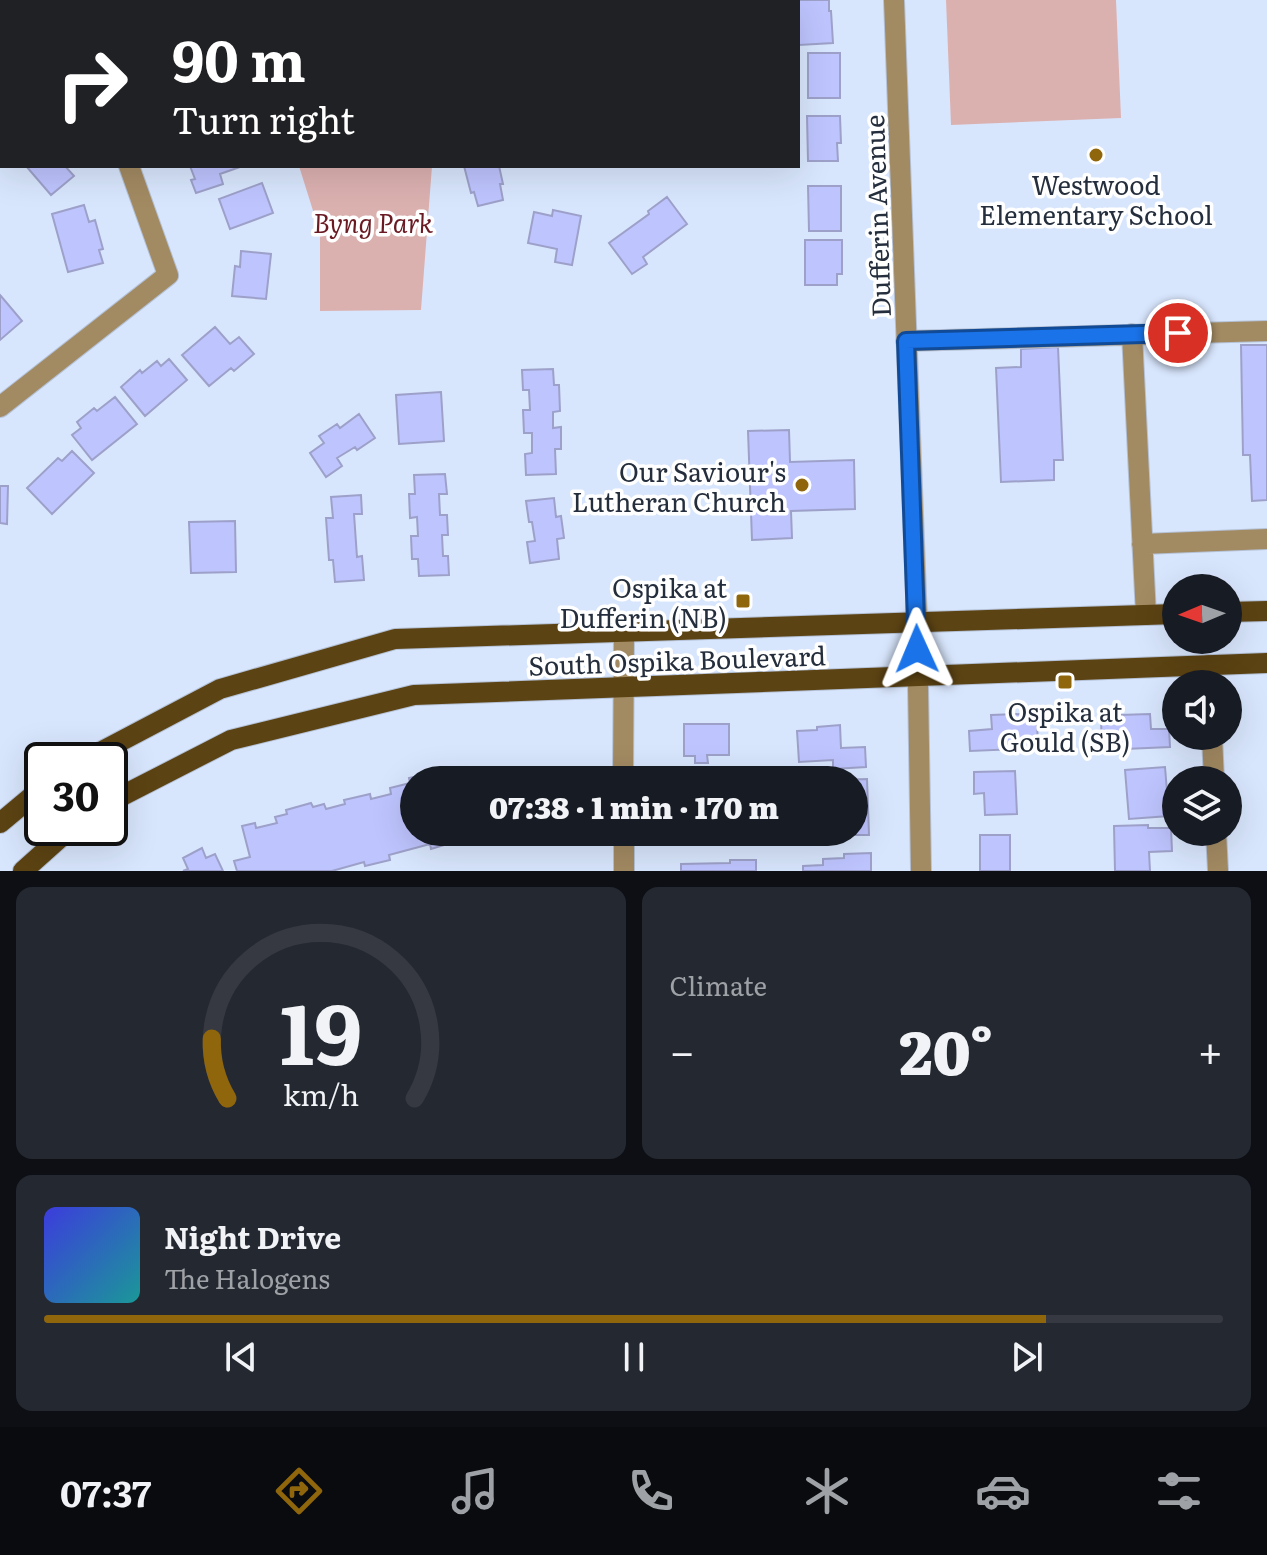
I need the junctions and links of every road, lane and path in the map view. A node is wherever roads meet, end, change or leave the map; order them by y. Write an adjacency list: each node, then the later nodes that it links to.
1 (894, 0): 5 (street, Dufferin Avenue)
2 (130, 168): 6 (street)
3 (1267, 331): 4 (street)
4 (1132, 334): 5 (street); 8 (street)
5 (906, 341): 13 (street, Dufferin Avenue)
6 (0, 407)
7 (1267, 539): 8 (street)
8 (1142, 544): 12 (street)
9 (1267, 611): 10 (main road)
10 (1242, 612)
11 (1162, 614): 12 (main road, South Ospika Boulevard)
12 (1146, 615): 13 (main road, South Ospika Boulevard)
13 (917, 622): 14 (main road, South Ospika Boulevard); 18 (street, Dufferin Avenue)
14 (624, 631): 19 (street); 20 (main road, South Ospika Boulevard)
15 (1267, 663): 16 (main road, South Ospika Boulevard)
16 (1234, 670)
17 (1162, 675): 18 (main road, South Ospika Boulevard)
18 (917, 676): 19 (main road, South Ospika Boulevard); 30 (street, Dufferin Avenue)
19 (623, 687): 21 (street); 22 (main road, South Ospika Boulevard)
20 (119, 742)
21 (623, 766)
22 (128, 793)
23 (24, 803): 24 (main road)
24 (0, 823)
25 (51, 846): 28 (main road)
26 (624, 846): 29 (street)
27 (1217, 846): 31 (street)
28 (23, 871)
29 (624, 871)
30 (921, 871)
31 (1218, 871)

